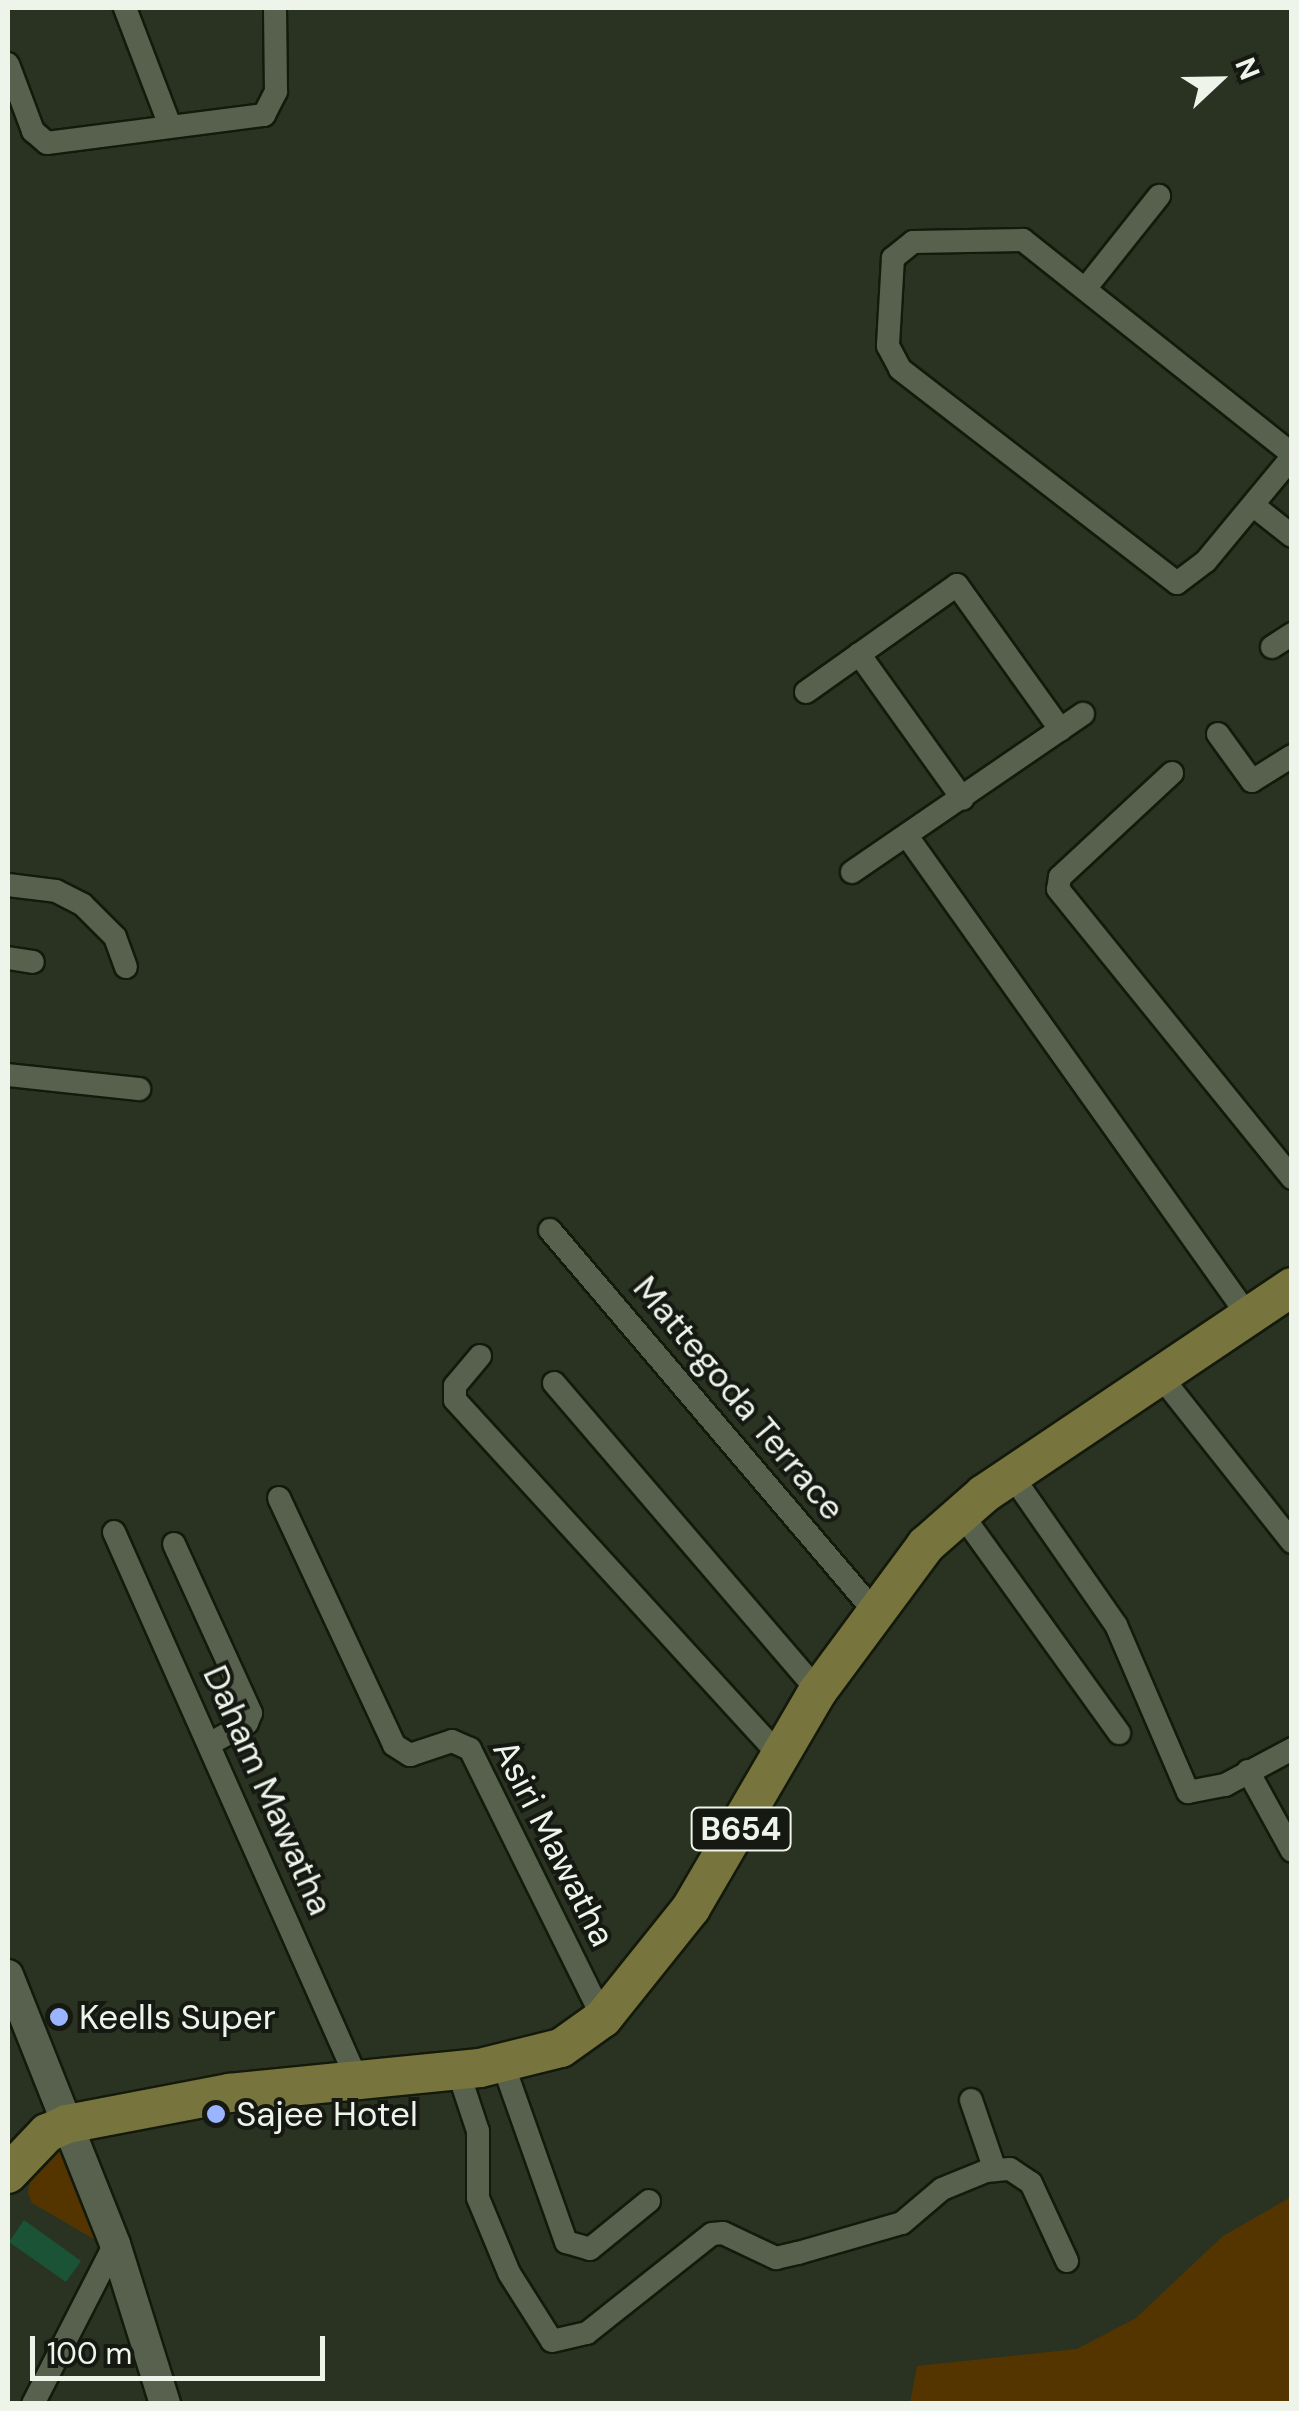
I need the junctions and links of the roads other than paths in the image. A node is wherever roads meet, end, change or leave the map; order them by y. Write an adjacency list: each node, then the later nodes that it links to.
1 (125, 8): 4 (street)
2 (275, 8): 4 (street)
3 (8, 64): 4 (street)
4 (169, 123)
5 (1159, 196): 6 (street)
6 (1084, 289): 7 (street); 8 (street)
7 (1292, 455): 8 (street)
8 (1254, 506): 9 (street)
9 (1292, 536)
10 (859, 654): 11 (street); 13 (street); 17 (street)
11 (806, 692)
12 (1083, 714): 13 (street)
13 (1060, 730): 17 (street)
14 (1218, 734): 15 (street)
15 (1292, 756)
16 (1172, 773): 26 (street)
17 (963, 799): 18 (street)
18 (907, 836): 19 (street); 29 (street)
19 (852, 872)
20 (8, 885): 23 (street)
21 (8, 958): 22 (street)
22 (33, 962)
23 (126, 966)
24 (8, 1075): 25 (street)
25 (139, 1088)
26 (1292, 1178)
27 (550, 1230): 39 (street, Mattegoda Terrace)
28 (1292, 1287): 29 (main road, B654)
29 (1248, 1317): 31 (main road, B654)
30 (480, 1356): 44 (street)
31 (1162, 1378): 33 (main road, B654); 37 (street)
32 (554, 1383): 40 (street)
33 (1013, 1477): 35 (main road, B654); 45 (street)
34 (279, 1498): 48 (street, Asiri Mawatha)
35 (961, 1513): 39 (main road, B654); 41 (street)
36 (114, 1532): 42 (street, Daham Mawatha)
37 (1292, 1542)
38 (174, 1544): 42 (street)
39 (875, 1612): 40 (main road, B654)
40 (818, 1692): 44 (main road, B654)
41 (1119, 1733)
42 (209, 1744): 51 (street, Daham Mawatha)
43 (1292, 1749): 45 (street)
44 (780, 1756): 48 (main road, B654)
45 (1248, 1771): 46 (street)
46 (1292, 1851)
47 (8, 1975): 53 (street)
48 (603, 2018): 49 (main road, B654)
49 (503, 2064): 50 (main road, B654); 56 (street)
50 (457, 2068): 51 (main road, B654); 54 (street)
51 (356, 2077): 53 (main road, B654)
52 (972, 2100): 54 (street)
53 (67, 2124): 55 (main road, B654); 57 (street)
54 (994, 2170): 58 (street)
55 (8, 2174)
56 (649, 2201)
57 (114, 2244): 59 (street); 60 (street)
58 (1067, 2261)
59 (32, 2404)
60 (165, 2404)

